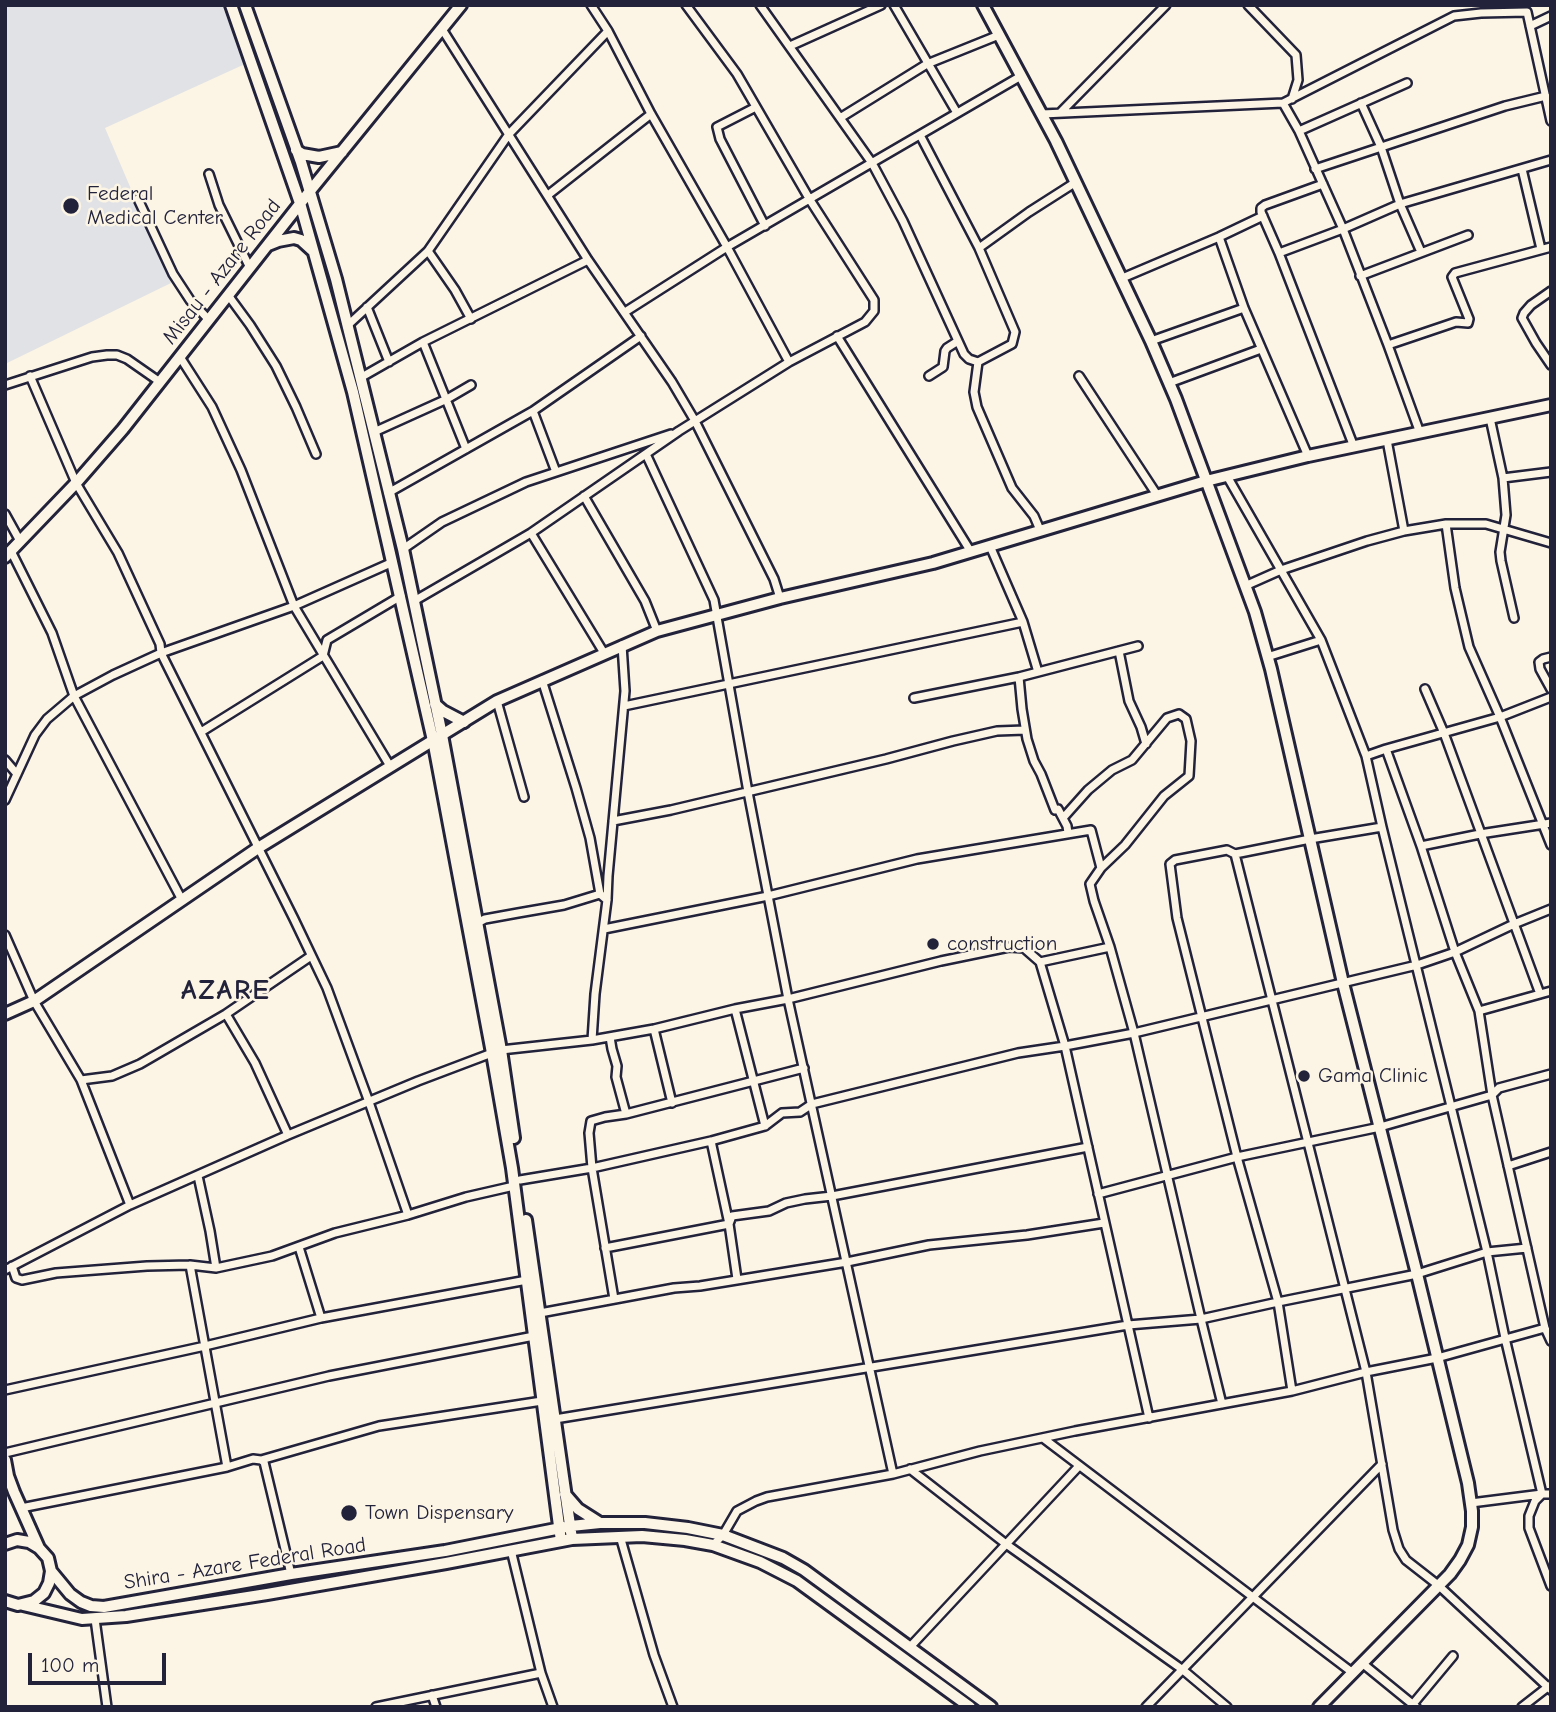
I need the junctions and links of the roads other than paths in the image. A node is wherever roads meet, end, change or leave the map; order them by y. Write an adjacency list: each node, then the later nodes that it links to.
1 (231, 5): 50 (main road)
2 (245, 5): 37 (main road)
3 (461, 5): 15 (main road, Misau - Azare Road)
4 (591, 5): 16 (street)
5 (686, 5): 26 (street)
6 (760, 5): 18 (street)
7 (881, 5): 18 (street)
8 (894, 5): 19 (street)
9 (1166, 5): 28 (street)
10 (1248, 5): 23 (street)
11 (986, 7): 17 (main road)
12 (1527, 8): 14 (street); 23 (street)
13 (1551, 16): 14 (street)
14 (1530, 26): 22 (street)
15 (442, 29): 34 (street); 38 (main road, Misau - Azare Road)
16 (608, 31): 29 (street); 34 (street)
17 (999, 35): 19 (street); 20 (main road)
18 (790, 46): 31 (street)
19 (927, 64): 27 (street); 31 (street)
20 (1021, 76): 27 (street); 30 (main road)
21 (1408, 83): 25 (street)
22 (1547, 97): 32 (street); 36 (street)
23 (1292, 99): 24 (street)
24 (1283, 103): 28 (street); 33 (street)
25 (1361, 103): 33 (street); 36 (street)
26 (756, 107): 49 (street); 53 (street)
27 (957, 113): 35 (street)
28 (1060, 113): 30 (street)
29 (651, 114): 47 (street); 58 (street)
30 (1042, 114): 44 (main road)
31 (840, 118): 40 (street)
32 (1551, 121)
33 (1299, 131): 41 (street)
34 (509, 134): 47 (street); 62 (street)
35 (920, 135): 40 (street); 60 (street)
36 (1381, 147): 41 (street); 51 (street)
37 (296, 150): 38 (main road); 46 (main road)
38 (342, 152): 46 (main road, Misau - Azare Road)
39 (1551, 160): 42 (street)
40 (872, 163): 49 (street); 80 (street)
41 (1315, 169): 45 (street)
42 (1522, 169): 51 (street); 61 (street)
43 (209, 174): 67 (street)
44 (1076, 182): 60 (street); 69 (main road)
45 (1323, 184): 52 (street); 54 (street)
46 (310, 191): 50 (main road, Misau - Azare Road); 77 (main road)
47 (548, 195): 66 (street)
48 (138, 199): 76 (street)
49 (810, 200): 53 (street); 79 (street)
50 (300, 204): 57 (main road, Misau - Azare Road); 64 (main road)
51 (1400, 204): 54 (street); 63 (street)
52 (1263, 216): 56 (street); 65 (street)
53 (765, 226): 58 (street)
54 (1343, 229): 65 (street); 68 (street)
55 (1468, 234): 63 (street)
56 (1219, 237): 69 (street); 73 (street)
57 (268, 245): 64 (main road); 67 (main road, Misau - Azare Road)
58 (727, 247): 74 (street); 87 (street)
59 (1551, 247): 61 (street)
60 (979, 248): 88 (street)
61 (1541, 249): 83 (street)
62 (428, 251): 72 (street); 75 (street)
63 (1421, 251): 68 (street)
64 (314, 253): 134 (main road)
65 (1279, 253): 107 (street)
66 (588, 260): 74 (street); 75 (street)
67 (250, 268): 71 (main road, Misau - Azare Road)
68 (1360, 276): 83 (street)
69 (1120, 279): 81 (main road)
70 (1551, 290): 89 (street)
71 (228, 295): 76 (main road, Misau - Azare Road); 109 (street)
72 (367, 307): 77 (street); 86 (street)
73 (1244, 308): 81 (street); 84 (street)
74 (625, 312): 78 (street)
75 (471, 319): 82 (street)
76 (209, 320): 85 (main road, Misau - Azare Road)
77 (347, 326): 93 (main road)
78 (641, 336): 100 (street); 102 (street)
79 (837, 336): 87 (street); 132 (street)
80 (958, 341): 88 (street); 91 (street)
81 (1151, 341): 95 (main road)
82 (423, 342): 86 (street); 98 (street)
83 (1388, 345): 105 (street)
84 (1261, 349): 95 (street); 111 (street)
85 (180, 357): 94 (main road, Misau - Azare Road); 140 (street)
86 (389, 362): 93 (street)
87 (789, 362): 102 (street)
88 (978, 362): 125 (street)
89 (1551, 365)
90 (30, 376): 94 (street); 96 (street); 118 (street)
91 (929, 376)
92 (1079, 376): 120 (street)
93 (360, 378): 104 (main road)
94 (160, 382): 118 (main road, Misau - Azare Road)
95 (1169, 383): 117 (main road)
96 (5, 385)
97 (471, 385): 98 (street)
98 (447, 399): 104 (street); 108 (street)
99 (1551, 405): 101 (main road)
100 (533, 411): 108 (street); 112 (street)
101 (1490, 418): 105 (main road); 115 (street)
102 (695, 421): 103 (street); 138 (street)
103 (679, 431): 110 (street); 112 (street)
104 (374, 432): 119 (main road)
105 (1419, 433): 106 (main road)
106 (1387, 440): 107 (main road); 126 (street)
107 (1354, 447): 111 (main road)
108 (466, 449): 119 (street)
109 (316, 454)
110 (646, 454): 121 (street); 141 (street)
111 (1308, 456): 114 (main road)
112 (556, 472): 131 (street)
113 (1550, 472): 115 (street); 116 (street)
114 (1227, 476): 117 (main road); 135 (street)
115 (1503, 478): 124 (street)
116 (1551, 479)
117 (1206, 481): 120 (main road); 136 (main road)
118 (76, 483): 128 (main road, Misau - Azare Road); 149 (street)
119 (388, 493): 131 (main road)
120 (1157, 495): 125 (main road)
121 (584, 496): 127 (street); 144 (street)
122 (5, 514): 128 (street)
123 (1446, 524): 124 (street); 126 (street); 166 (street)
124 (1503, 528): 129 (street); 142 (street)
125 (1040, 530): 130 (main road)
126 (1404, 531): 135 (street)
127 (531, 533): 139 (street); 150 (street)
128 (20, 541): 133 (main road, Misau - Azare Road)
129 (1551, 543)
130 (990, 546): 132 (main road); 143 (street)
131 (402, 549): 139 (main road)
132 (971, 552): 138 (main road)
133 (8, 554): 160 (street)
134 (393, 562): 137 (main road); 140 (street)
135 (1281, 570): 136 (street); 145 (street)
136 (1245, 586): 152 (main road)
137 (401, 596): 151 (street); 171 (main road)
138 (780, 598): 141 (main road)
139 (414, 601): 164 (main road)
140 (294, 606): 149 (street); 151 (street)
141 (716, 616): 144 (main road); 157 (street)
142 (1514, 618)
143 (1023, 622): 154 (street); 157 (street)
144 (657, 631): 146 (main road)
145 (1321, 640): 152 (street); 174 (street)
146 (622, 645): 150 (main road); 165 (street)
147 (1138, 646): 148 (street)
148 (1119, 651): 154 (street); 172 (street)
149 (161, 653): 160 (street); 169 (street)
150 (604, 653): 156 (main road)
151 (323, 656): 169 (street); 176 (street)
152 (1267, 657): 187 (main road)
153 (1551, 657): 159 (street)
154 (1038, 672): 155 (street)
155 (1019, 677): 162 (street); 168 (street)
156 (542, 680): 163 (main road); 194 (street)
157 (728, 683): 165 (street); 178 (street)
158 (1424, 689): 170 (street)
159 (1551, 690)
160 (74, 696): 177 (street); 195 (street)
161 (1551, 697): 166 (street)
162 (914, 698)
163 (497, 701): 167 (main road); 179 (street)
164 (436, 704): 167 (main road); 171 (main road)
165 (624, 706): 182 (street)
166 (1500, 717): 170 (street); 183 (street)
167 (464, 722): 171 (main road)
168 (1025, 730): 178 (street); 181 (street)
169 (201, 732): 190 (street)
170 (1444, 733): 173 (street); 186 (street)
171 (438, 737): 176 (main road); 197 (main road); 222 (main road)
172 (1146, 744): 181 (street); 192 (street)
173 (1386, 749): 174 (street); 189 (street)
174 (1366, 757): 184 (street)
175 (5, 760): 177 (street)
176 (390, 766): 190 (main road)
177 (17, 774): 180 (street)
178 (748, 792): 182 (street); 193 (street)
179 (524, 796)
180 (5, 800)
181 (1063, 818): 185 (street)
182 (613, 821): 194 (street)
183 (1547, 823): 186 (street); 188 (street)
184 (1382, 827): 187 (street); 205 (street)
185 (1068, 833): 192 (street); 193 (street)
186 (1480, 834): 189 (street); 198 (street)
187 (1310, 839): 191 (street); 206 (main road)
188 (1551, 845)
189 (1421, 846): 202 (street)
190 (258, 848): 195 (main road); 203 (street)
191 (1235, 854): 211 (street); 216 (street)
192 (1101, 868): 201 (street)
193 (768, 896): 199 (street); 209 (street)
194 (604, 897): 197 (street); 199 (street)
195 (182, 900): 210 (main road)
196 (1551, 909): 198 (street)
197 (477, 923): 222 (main road)
198 (1514, 924): 202 (street); 208 (street)
199 (604, 929): 220 (street)
200 (5, 935): 210 (street)
201 (1110, 947): 204 (street); 218 (street)
202 (1455, 952): 205 (street); 213 (street)
203 (312, 956): 215 (street); 228 (street)
204 (1040, 962): 209 (street); 221 (street)
205 (1417, 965): 206 (street); 231 (street)
206 (1343, 983): 211 (street); 234 (main road)
207 (1551, 991): 208 (street)
208 (1540, 994): 213 (street)
209 (788, 999): 212 (street); 223 (street)
210 (34, 1001): 214 (main road); 225 (street)
211 (1272, 1001): 216 (street); 237 (street)
212 (735, 1009): 217 (street); 226 (street)
213 (1479, 1011): 227 (street)
214 (5, 1014)
215 (226, 1014): 225 (street); 235 (street)
216 (1202, 1017): 218 (street); 240 (street)
217 (654, 1029): 219 (street); 229 (street)
218 (1134, 1033): 221 (street); 244 (street)
219 (610, 1037): 220 (street); 232 (street)
220 (593, 1040): 222 (street)
221 (1065, 1046): 230 (street); 238 (street)
222 (497, 1051): 228 (street); 245 (main road)
223 (804, 1068): 226 (street); 230 (street)
224 (1551, 1074): 227 (street)
225 (81, 1080): 248 (street)
226 (753, 1082): 229 (street); 233 (street)
227 (1492, 1095): 231 (street); 241 (street)
228 (369, 1102): 235 (street); 249 (street)
229 (672, 1103): 232 (street)
230 (812, 1104): 233 (street); 247 (street)
231 (1451, 1107): 234 (street); 255 (street)
232 (626, 1114): 242 (street)
233 (765, 1126): 236 (street)
234 (1380, 1127): 237 (street); 260 (main road)
235 (288, 1135): 243 (street)
236 (710, 1140): 242 (street); 251 (street)
237 (1308, 1142): 240 (street); 263 (street)
238 (1088, 1147): 246 (street); 247 (street)
239 (1551, 1152): 241 (street)
240 (1237, 1157): 244 (street); 265 (street)
241 (1508, 1166): 254 (street)
242 (593, 1168): 245 (street); 253 (street)
243 (198, 1176): 248 (street); 259 (street)
244 (1168, 1176): 246 (street); 268 (street)
245 (517, 1183): 249 (street); 262 (main road); 266 (main road)
246 (1098, 1194): 250 (street)
247 (832, 1196): 251 (street); 256 (street)
248 (130, 1205): 258 (street)
249 (408, 1215): 252 (street)
250 (1104, 1223): 256 (street); 269 (street)
251 (729, 1224): 253 (street); 261 (street)
252 (299, 1247): 259 (street); 267 (street)
253 (605, 1248): 264 (street)
254 (1527, 1248): 255 (street); 270 (street)
255 (1487, 1252): 260 (street); 272 (street)
256 (847, 1262): 261 (street); 276 (street)
257 (190, 1265): 258 (street); 259 (street); 274 (street)
258 (8, 1268)
259 (216, 1268)
260 (1417, 1274): 263 (street); 275 (main road)
261 (737, 1279): 264 (street)
262 (527, 1280): 267 (street); 271 (main road)
263 (1345, 1288): 265 (street); 277 (street)
264 (614, 1299): 266 (street)
265 (1278, 1302): 268 (street); 279 (street)
266 (540, 1313): 284 (main road)
267 (321, 1318): 274 (street)
268 (1201, 1319): 269 (street); 282 (street)
269 (1128, 1325): 276 (street); 283 (street)
270 (1545, 1328): 272 (street); 273 (street)
271 (534, 1336): 280 (main road); 281 (street)
272 (1505, 1338): 275 (street); 294 (street)
273 (1551, 1341)
274 (205, 1346): 278 (street); 281 (street)
275 (1437, 1358): 277 (street); 297 (main road)
276 (870, 1367): 284 (street); 293 (street)
277 (1366, 1373): 279 (street); 289 (street)
278 (5, 1390)
279 (1292, 1391): 282 (street)
280 (542, 1401): 287 (street); 296 (main road)
281 (215, 1404): 286 (street); 291 (street)
282 (1222, 1404): 283 (street)
283 (1149, 1418): 285 (street)
284 (555, 1419): 296 (main road)
285 (1043, 1438): 290 (street); 292 (street)
286 (5, 1453)
287 (261, 1460): 291 (street); 312 (street)
288 (5, 1461): 298 (main road, Shira - Azare Federal Road)
289 (1382, 1464): 313 (street); 316 (street)
290 (1079, 1466): 307 (street); 316 (street)
291 (227, 1467): 298 (street)
292 (910, 1469): 293 (street); 307 (street)
293 (893, 1474): 303 (street)
294 (1542, 1494): 295 (street); 297 (street); 314 (street)
295 (1551, 1494)
296 (560, 1495): 299 (main road); 300 (main road); 301 (main road); 302 (main road)
297 (1471, 1503): 313 (main road)
298 (21, 1508): 309 (main road, Shira - Azare Federal Road)
299 (600, 1523): 300 (main road, Shira - Azare Federal Road); 303 (main road, Shira - Azare Federal Road)
300 (571, 1525): 301 (main road, Shira - Azare Federal Road); 305 (main road)
301 (559, 1528): 302 (main road, Shira - Azare Federal Road); 305 (main road)
302 (532, 1533): 312 (main road, Shira - Azare Federal Road)
303 (723, 1535): 308 (street); 321 (main road, Shira - Azare Federal Road)
304 (620, 1536): 305 (main road, Shira - Azare Federal Road); 308 (main road, Shira - Azare Federal Road); 335 (street)
305 (567, 1540): 310 (main road, Shira - Azare Federal Road)
306 (5, 1544): 309 (main road)
307 (1006, 1544): 321 (street); 324 (street)
308 (713, 1545): 329 (main road, Shira - Azare Federal Road)
309 (40, 1548): 311 (main road, Shira - Azare Federal Road)
310 (511, 1550): 318 (main road, Shira - Azare Federal Road); 326 (street)
311 (51, 1571): 315 (main road, Shira - Azare Federal Road); 319 (main road)
312 (291, 1574): 315 (main road, Shira - Azare Federal Road)
313 (1438, 1585): 323 (main road); 327 (street)
314 (1551, 1586)
315 (223, 1587): 318 (main road)
316 (1252, 1597): 324 (street); 325 (street)
317 (5, 1601): 319 (main road, Shira - Azare Federal Road)
318 (228, 1601): 320 (main road, Shira - Azare Federal Road)
319 (23, 1605): 320 (main road, Shira - Azare Federal Road)
320 (94, 1619): 331 (street)
321 (910, 1647): 336 (main road, Shira - Azare Federal Road)
322 (1453, 1656): 330 (street)
323 (1362, 1663): 325 (main road); 330 (street)
324 (1183, 1670): 337 (street); 338 (street)
325 (1353, 1672): 339 (main road)
326 (541, 1673): 328 (street); 334 (street)
327 (1550, 1687): 340 (street)
328 (432, 1695): 332 (street); 333 (street)
329 (962, 1704)
330 (1414, 1706)
331 (107, 1707)
332 (376, 1707)
333 (436, 1707)
334 (553, 1707)
335 (673, 1707)
336 (991, 1707)
337 (1146, 1707)
338 (1227, 1707)
339 (1319, 1707)
340 (1522, 1707)

